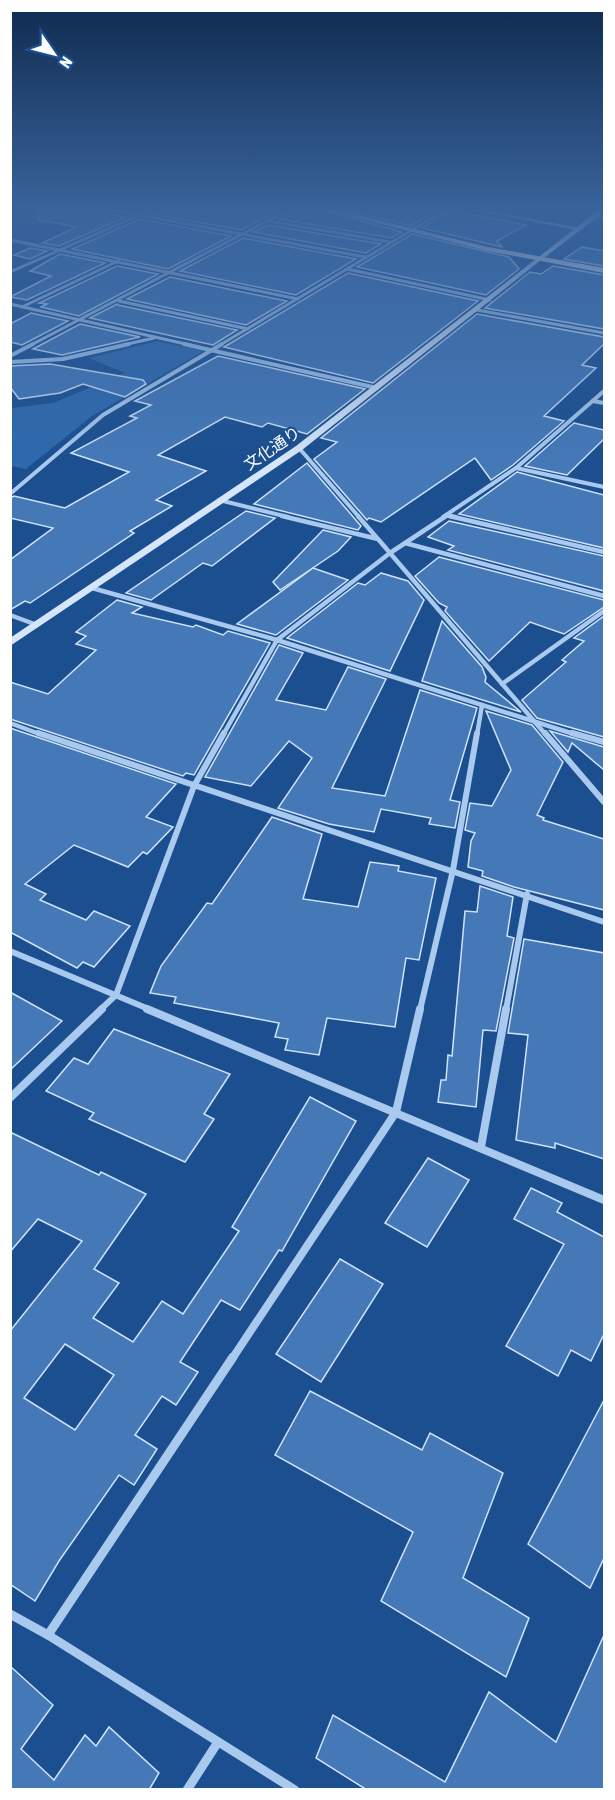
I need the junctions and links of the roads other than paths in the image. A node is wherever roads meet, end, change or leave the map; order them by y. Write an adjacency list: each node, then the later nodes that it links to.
1 (51, 293): 11 (street)
2 (134, 293): 9 (street)
3 (270, 293): 7 (street)
4 (308, 293): 7 (street)
5 (457, 293): 8 (street)
6 (498, 293): 8 (street, 文化通り)
7 (298, 299): 14 (street)
8 (490, 300): 12 (street, 文化通り)
9 (119, 301): 13 (street); 14 (street)
10 (10, 304): 11 (street)
11 (22, 307): 13 (street)
12 (477, 310): 15 (street); 20 (street, 文化通り)
13 (81, 320): 16 (street); 18 (street)
14 (248, 329): 17 (street)
15 (604, 333)
16 (158, 338): 17 (street); 19 (street)
17 (214, 350): 20 (street); 27 (street)
18 (10, 356)
19 (10, 362)
20 (377, 388): 24 (street, 文化通り)
21 (604, 391): 22 (street)
22 (593, 401): 23 (street); 25 (street)
23 (604, 404)
24 (299, 448): 28 (street, 文化通り); 30 (street)
25 (516, 468): 26 (street); 29 (street)
26 (604, 486)
27 (10, 494)
28 (219, 500): 30 (street); 34 (street, 文化通り)
29 (447, 515): 31 (street); 32 (street)
30 (378, 539): 33 (street)
31 (405, 543): 33 (street); 35 (street)
32 (604, 552)
33 (390, 553): 39 (street); 41 (street)
34 (92, 588): 38 (street, 文化通り); 39 (street)
35 (604, 596)
36 (604, 611): 41 (street)
37 (10, 615): 38 (street)
38 (37, 625): 40 (street, 文化通り)
39 (277, 640): 42 (street); 46 (street)
40 (10, 643)
41 (502, 684): 44 (street)
42 (482, 705): 44 (street); 48 (street)
43 (10, 723): 46 (street)
44 (535, 723): 45 (street); 47 (street)
45 (604, 742)
46 (194, 786): 48 (street); 52 (street)
47 (604, 802)
48 (453, 870): 49 (street); 54 (street)
49 (527, 894): 50 (street); 55 (street)
50 (604, 922)
51 (10, 951): 52 (street)
52 (116, 995): 53 (street); 54 (street)
53 (10, 1098)
54 (396, 1112): 55 (street); 58 (street)
55 (481, 1147): 56 (street)
56 (604, 1200)
57 (10, 1614): 58 (street)
58 (48, 1635): 59 (street)
59 (218, 1742): 60 (street); 61 (street)
60 (187, 1790)
61 (295, 1790)

